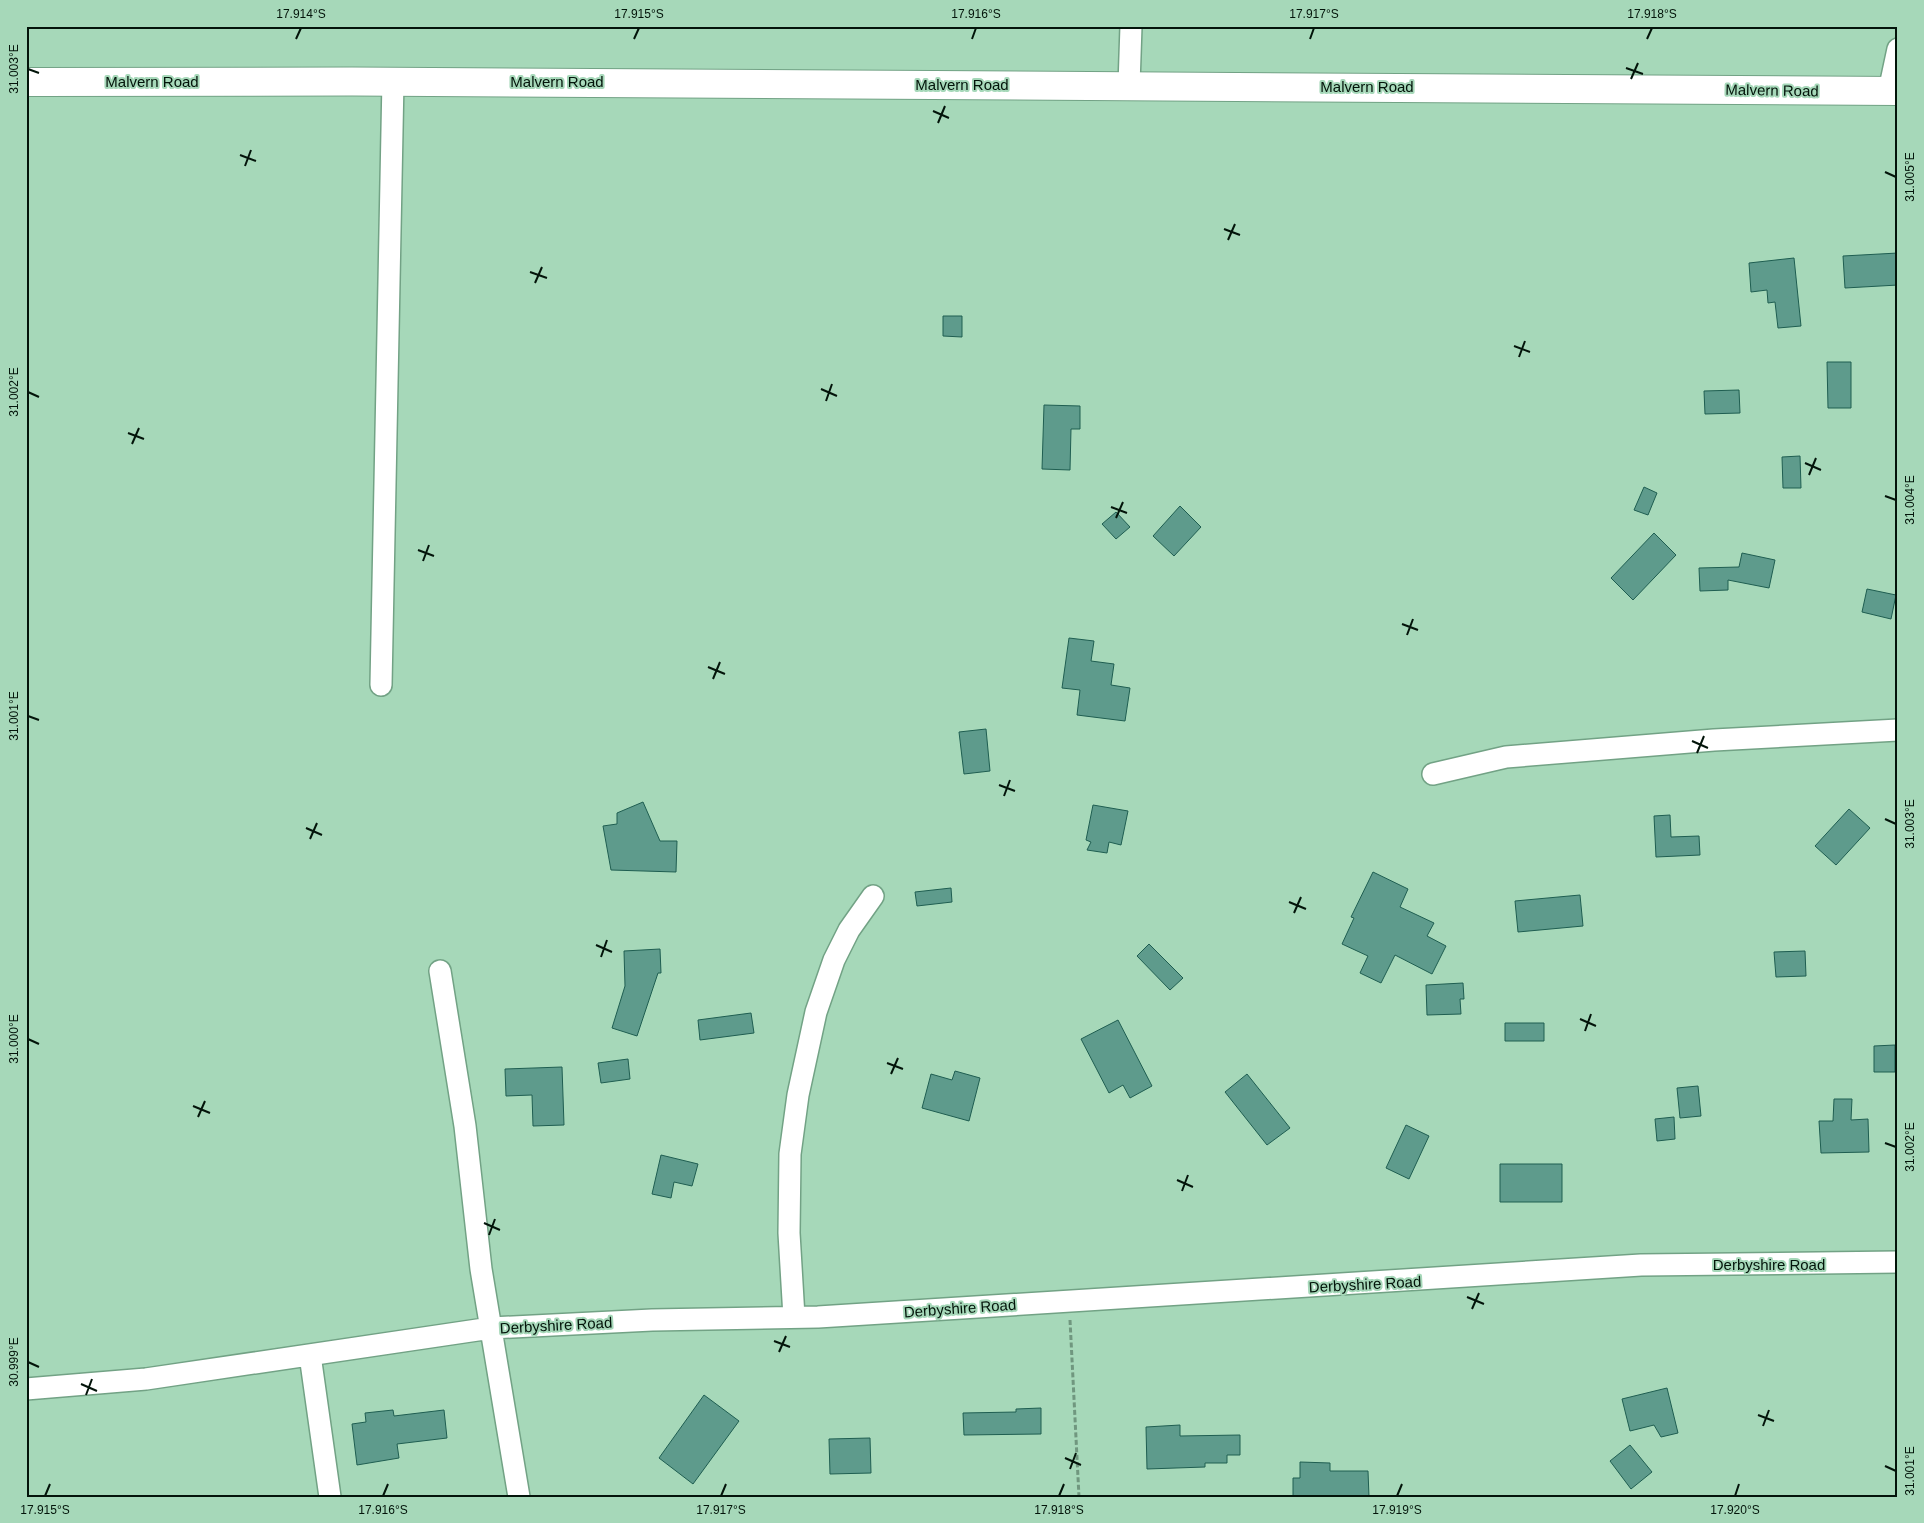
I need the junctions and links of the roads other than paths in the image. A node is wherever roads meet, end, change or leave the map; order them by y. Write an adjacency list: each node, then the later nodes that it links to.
1 (1131, 26): 5 (street)
2 (1898, 49): 6 (street)
3 (394, 80): 4 (main road, Malvern Road); 5 (main road, Malvern Road); 7 (street)
4 (26, 82)
5 (1129, 85): 6 (main road, Malvern Road)
6 (1893, 91)
7 (381, 685)
8 (1898, 730): 9 (street)
9 (1433, 774)
10 (873, 896): 13 (street)
11 (440, 972): 14 (street)
12 (1898, 1262): 13 (street, Derbyshire Road)
13 (794, 1317): 14 (street, Derbyshire Road)
14 (491, 1328): 15 (street, Derbyshire Road); 18 (street)
15 (310, 1355): 16 (street, Derbyshire Road); 17 (street)
16 (26, 1388)
17 (330, 1497)
18 (519, 1497)

